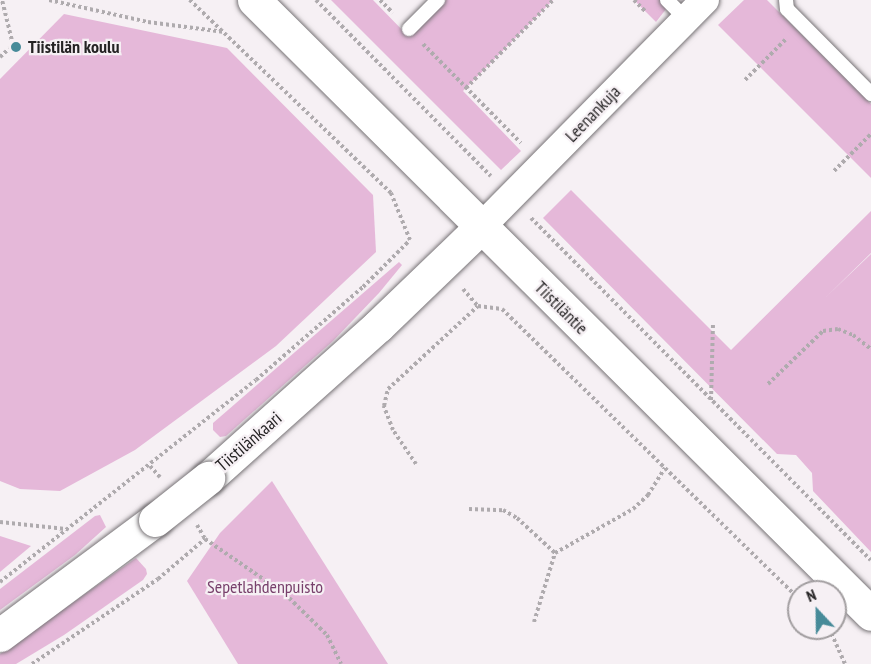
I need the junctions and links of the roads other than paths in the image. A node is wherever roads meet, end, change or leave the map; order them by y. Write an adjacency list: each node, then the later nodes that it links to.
1 (254, 0): 7 (street, Tiistiläntie)
2 (438, 0): 5 (lane)
3 (786, 0): 6 (lane)
4 (686, 6): 7 (street, Leenankuja)
5 (409, 29)
6 (871, 94)
7 (481, 227): 8 (street, Tiistiläntie); 9 (street, Tiistilänkaari, bridge)
8 (871, 614)
9 (0, 635)

